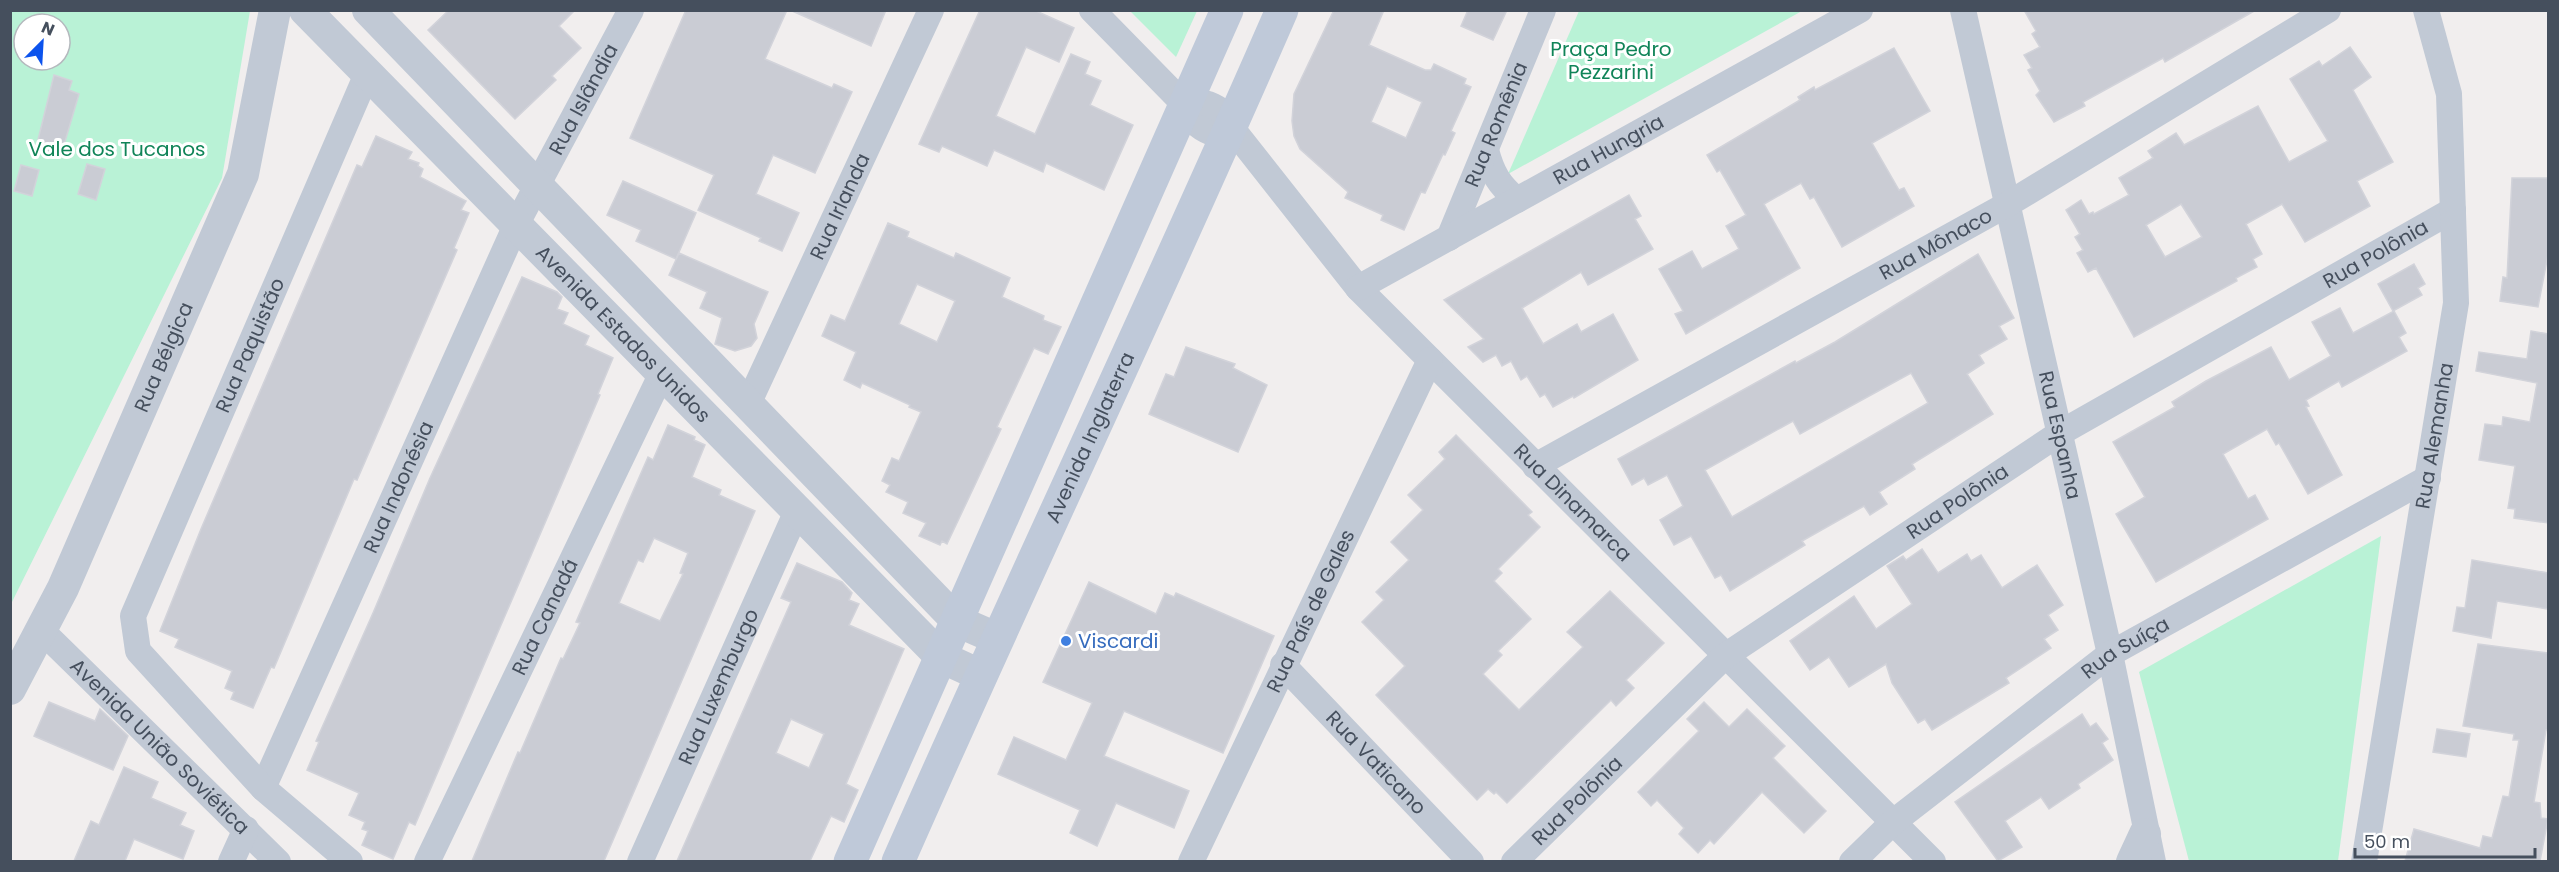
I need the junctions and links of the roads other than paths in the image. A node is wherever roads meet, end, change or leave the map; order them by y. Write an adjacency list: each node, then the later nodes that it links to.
1 (275, 10): 34 (street, Rua Bélgica)
2 (305, 10): 14 (street, Avenida Estados Unidos)
3 (368, 10): 18 (street, Avenida Estados Unidos)
4 (631, 10): 18 (street, Rua Islândia)
5 (931, 10): 27 (street, Rua Irlanda)
6 (1092, 10): 15 (street)
7 (1227, 10): 15 (main road)
8 (1282, 10): 16 (main road, Avenida Inglaterra)
9 (1543, 10): 17 (street, Rua Romênia)
10 (1860, 10): 19 (street, Rua Hungria)
11 (1964, 10): 20 (street, Rua Espanha)
12 (2328, 10): 20 (street, Rua Mônaco)
13 (2426, 10): 21 (street, Rua Alemanha)
14 (367, 74): 22 (street, Avenida Estados Unidos); 32 (street, Rua Paquistão)
15 (1185, 105): 16 (street, Rua Dinamarca); 33 (main road)
16 (1231, 127): 24 (street, Rua Dinamarca); 35 (main road, Avenida Inglaterra)
17 (1486, 150): 19 (street); 23 (street, Rua Romênia)
18 (537, 186): 22 (street, Rua Indonésia); 27 (street, Avenida Estados Unidos)
19 (1517, 200): 23 (street, Rua Hungria)
20 (2008, 204): 28 (street, Rua Espanha); 29 (street, Rua Mônaco)
21 (2453, 210): 28 (street, Rua Polônia); 30 (street, Rua Alemanha)
22 (516, 225): 26 (street, Avenida Estados Unidos); 42 (street, Rua Indonésia)
23 (1449, 238): 24 (street, Rua Hungria)
24 (1358, 288): 25 (street, Rua Dinamarca)
25 (1430, 360): 29 (street, Rua Dinamarca); 39 (street, Rua País de Gales)
26 (662, 373): 31 (street, Avenida Estados Unidos); 49 (street, Rua Canadá)
27 (748, 404): 33 (street, Avenida Estados Unidos)
28 (2060, 433): 36 (street, Rua Espanha); 37 (street, Rua Polônia)
29 (1535, 466): 37 (street, Rua Dinamarca)
30 (2428, 478): 36 (street, Rua Suíça); 58 (street, Rua Alemanha)
31 (797, 511): 38 (street, Avenida Estados Unidos); 50 (street, Rua Luxemburgo)
32 (133, 616): 42 (street, Avenida União Soviética)
33 (957, 621): 35 (street); 38 (main road)
34 (42, 631): 41 (street, Rua Bélgica); 44 (street, Avenida União Soviética)
35 (996, 638): 40 (main road, Avenida Inglaterra)
36 (2110, 654): 43 (street, Rua Suíça); 45 (street, Rua Espanha)
37 (1725, 656): 43 (street, Rua Dinamarca); 55 (street, Rua Polônia)
38 (941, 657): 40 (street); 51 (main road)
39 (1283, 664): 53 (street, Rua País de Gales); 54 (street, Rua Vaticano)
40 (980, 675): 52 (main road, Avenida Inglaterra)
41 (10, 689)
42 (263, 788): 48 (street, Avenida União Soviética)
43 (1892, 823): 56 (street, Rua Suíça); 57 (street, Rua Dinamarca)
44 (246, 829): 46 (street); 47 (street, Avenida União Soviética)
45 (2143, 852)
46 (231, 861)
47 (278, 861)
48 (350, 861)
49 (427, 861)
50 (640, 861)
51 (850, 861)
52 (898, 861)
53 (1191, 861)
54 (1471, 861)
55 (1514, 861)
56 (1852, 861)
57 (1933, 861)
58 (2364, 861)

